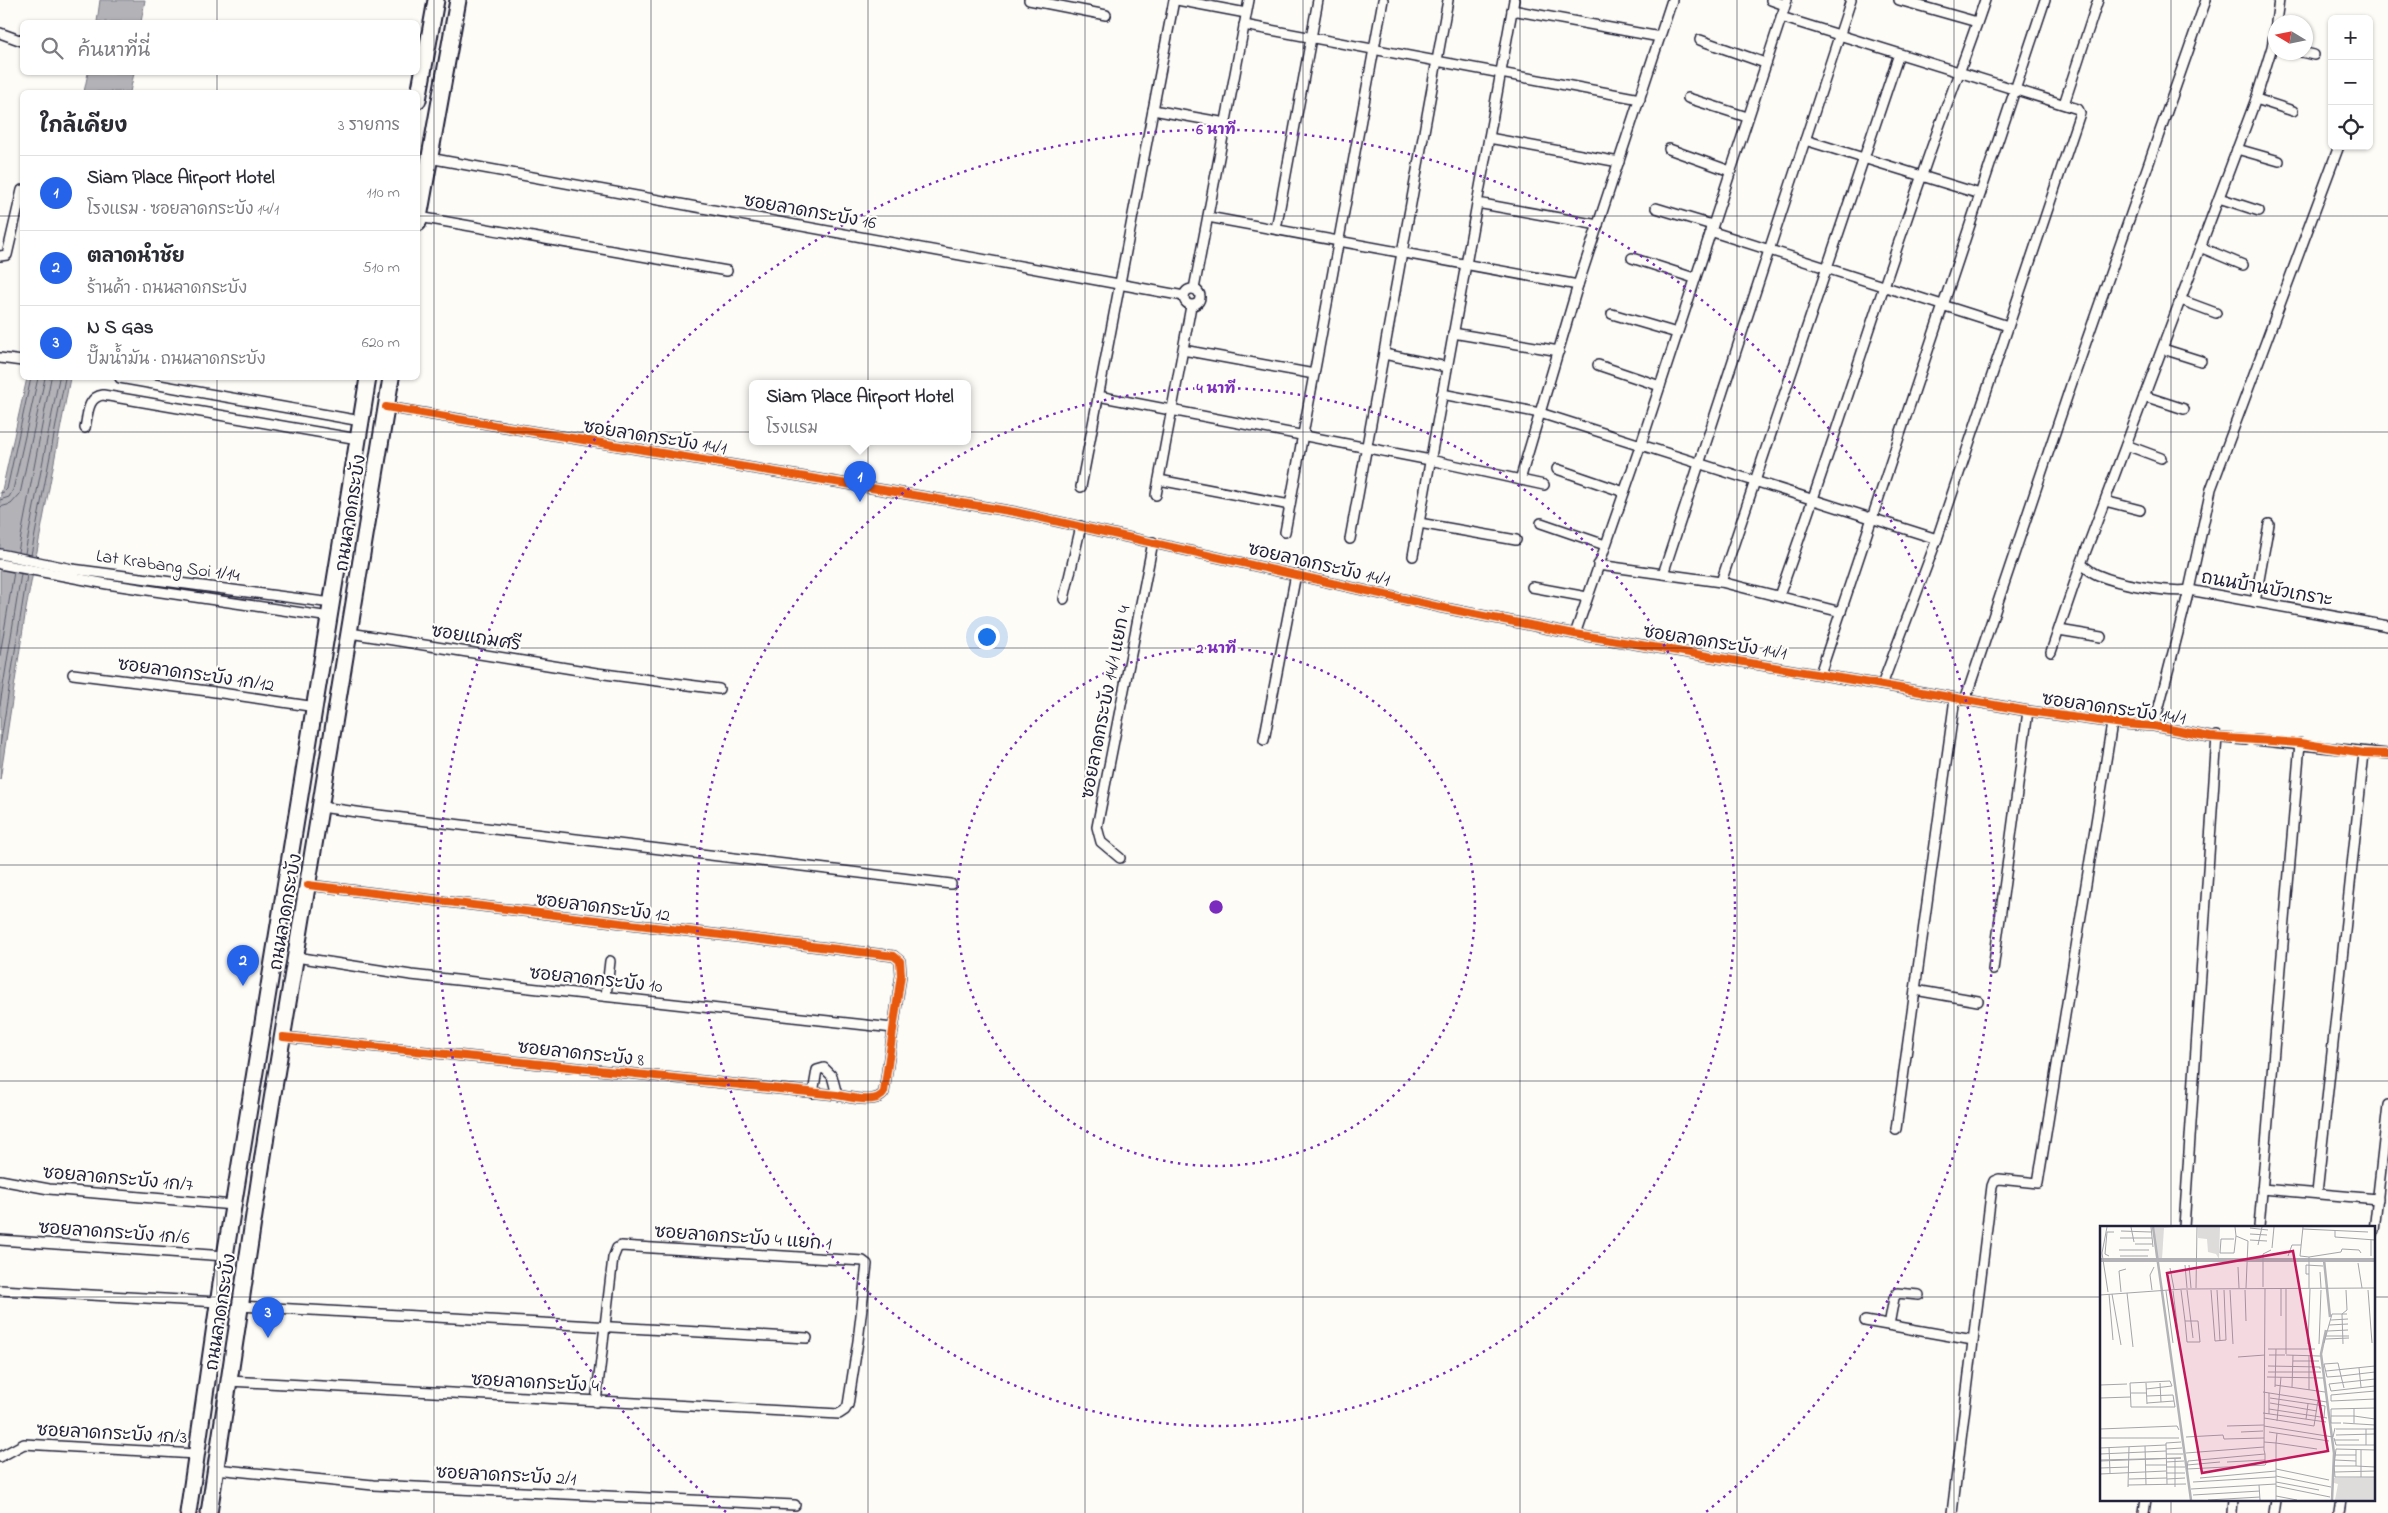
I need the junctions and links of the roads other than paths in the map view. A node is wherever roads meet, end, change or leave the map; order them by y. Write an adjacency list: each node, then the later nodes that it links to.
1 (436, 0): 42 (main road)
2 (458, 0): 56 (main road)
3 (1029, 0): 23 (street)
4 (1174, 0): 47 (street)
5 (1178, 0): 22 (street)
6 (1248, 0): 22 (street)
7 (1318, 0): 31 (street)
8 (1383, 0): 34 (street)
9 (1448, 0): 37 (street)
10 (1514, 0): 21 (street)
11 (1672, 0): 30 (street)
12 (1771, 0): 20 (street)
13 (1851, 0): 29 (street)
14 (1898, 0): 26 (street)
15 (1985, 0): 26 (street)
16 (2045, 0): 41 (street)
17 (2098, 0): 46 (street)
18 (2206, 0): 183 (street)
19 (2279, 0): 24 (street)
20 (1786, 2): 25 (street)
21 (1512, 10): 30 (street); 39 (street)
22 (1246, 13): 27 (street)
23 (1106, 15)
24 (2277, 15)
25 (1781, 18): 29 (street); 38 (street)
26 (1977, 22): 40 (street)
27 (1244, 25): 31 (street); 50 (street)
28 (0, 33): 32 (street)
29 (1839, 35): 35 (street); 52 (street)
30 (1660, 37): 45 (street)
31 (1312, 38): 34 (street); 73 (street)
32 (20, 40)
33 (1700, 40): 38 (street)
34 (1374, 49): 37 (street); 74 (street)
35 (1899, 54): 40 (street); 57 (street)
36 (2269, 60): 44 (street)
37 (1437, 61): 39 (street); 77 (street)
38 (1766, 63): 49 (street)
39 (1501, 73): 45 (street); 51 (street)
40 (1960, 73): 41 (street); 61 (street)
41 (2015, 89): 46 (street); 62 (street)
42 (420, 90)
43 (1688, 98): 49 (street)
44 (2256, 98): 48 (street); 54 (street)
45 (1640, 99): 59 (street)
46 (2064, 104): 95 (street)
47 (1153, 110): 50 (street); 85 (street)
48 (2292, 111)
49 (1748, 117): 60 (street)
50 (1226, 123): 69 (street)
51 (1489, 138): 59 (street); 65 (street)
52 (1805, 140): 57 (street); 76 (street)
53 (1669, 149): 60 (street)
54 (2237, 150): 58 (street); 63 (street)
55 (2338, 150): 164 (street)
56 (429, 158): 67 (main road); 85 (street, ซอยลาดกระบัง 16)
57 (1864, 158): 61 (street); 82 (street)
58 (2279, 161)
59 (1619, 162): 71 (street)
60 (1730, 171): 72 (street)
61 (1921, 176): 62 (street); 87 (street)
62 (1980, 194): 91 (street)
63 (2219, 198): 68 (street); 75 (street)
64 (20, 199): 78 (street)
65 (1477, 202): 71 (street); 80 (street)
66 (1656, 208): 72 (street)
67 (420, 209)
68 (2259, 210)
69 (1208, 217): 73 (street); 88 (street)
70 (420, 220): 83 (street)
71 (1598, 225): 86 (street)
72 (1711, 228): 76 (street); 84 (street)
73 (1276, 230): 74 (street)
74 (1339, 241): 77 (street); 107 (street)
75 (2200, 247): 81 (street); 90 (street)
76 (1769, 250): 82 (street); 128 (street)
77 (1402, 253): 80 (street); 101 (street)
78 (0, 256)
79 (1632, 258): 84 (street)
80 (1466, 265): 86 (street); 96 (street)
81 (2243, 265)
82 (1827, 268): 87 (street); 132 (street)
83 (727, 271)
84 (1694, 278): 97 (street)
85 (1121, 284): 89 (street, ซอยลาดกระบัง 16); 113 (street)
86 (1578, 285): 100 (street)
87 (1884, 286): 91 (street); 137 (street)
88 (1194, 289): 89 (street); 92 (street)
89 (1184, 296): 92 (street)
90 (2181, 300): 93 (street); 98 (street)
91 (1943, 305): 95 (street); 141 (street)
92 (1191, 306): 99 (street)
93 (2216, 313)
94 (1612, 314): 97 (street)
95 (2008, 326): 148 (street)
96 (1453, 333): 100 (street); 106 (street)
97 (1677, 333): 111 (street)
98 (2162, 349): 103 (street); 114 (street)
99 (1183, 350): 107 (street); 117 (street)
100 (1559, 351): 118 (street)
101 (1384, 354): 106 (street); 125 (street)
102 (0, 358): 104 (street)
103 (2201, 361)
104 (20, 362)
105 (1598, 365): 111 (street)
106 (1447, 367): 112 (street)
107 (1314, 374): 121 (street)
108 (131, 380): 119 (street)
109 (368, 380): 119 (main road, ถนนลาดกระบัง)
110 (391, 380): 115 (main road, ถนนลาดกระบัง)
111 (1660, 386): 123 (street)
112 (1442, 394): 118 (street); 127 (street)
113 (1098, 396): 117 (street); 134 (street)
114 (2144, 396): 116 (street); 124 (street)
115 (386, 407): 145 (street, ซอยลาดกระบัง 14/1); 172 (main road, ถนนลาดกระบัง)
116 (2184, 409)
117 (1172, 410): 121 (street); 130 (street)
118 (1540, 413): 123 (street); 131 (street)
119 (361, 421): 122 (main road, ถนนลาดกระบัง)
120 (85, 428): 122 (street)
121 (1303, 435): 125 (street); 139 (street)
122 (358, 439): 170 (main road, ถนนลาดกระบัง)
123 (1641, 444): 128 (street); 135 (street)
124 (2126, 445): 126 (street); 138 (street)
125 (1367, 448): 127 (street); 147 (street)
126 (2161, 458)
127 (1430, 460): 131 (street); 142 (street)
128 (1701, 463): 132 (street); 159 (street)
129 (1557, 469): 135 (street)
130 (1159, 480): 136 (street); 139 (street)
131 (1520, 480): 133 (street)
132 (1757, 481): 137 (street); 160 (street)
133 (1544, 485)
134 (1081, 487)
135 (1624, 492): 151 (street)
136 (1156, 495)
137 (1814, 500): 141 (street); 165 (street)
138 (2105, 501): 140 (street); 155 (street)
139 (1290, 505): 146 (street)
140 (2140, 510)
141 (1874, 518): 148 (street); 171 (street)
142 (1419, 523): 149 (street); 153 (street)
143 (1541, 523): 151 (street)
144 (2269, 524): 169 (street)
145 (1081, 526): 150 (street, ซอยลาดกระบัง 14/1); 167 (street)
146 (1285, 532)
147 (1350, 539)
148 (1937, 539): 180 (street)
149 (1516, 540)
150 (1153, 542): 158 (street, ซอยลาดกระบัง 14/1); 194 (street, ซอยลาดกระบัง 14/1 แยก 4)
151 (1605, 545): 156 (street)
152 (0, 554): 157 (street, Lat Krabang Soi 1/14)
153 (1413, 556)
154 (0, 564): 161 (street)
155 (2082, 564): 164 (street); 174 (street)
156 (1598, 565): 159 (street); 166 (street)
157 (108, 573): 161 (street); 162 (street, Lat Krabang Soi 1/14)
158 (1296, 574): 175 (street, ซอยลาดกระบัง 14/1); 189 (street)
159 (1663, 574): 160 (street)
160 (1721, 582): 165 (street)
161 (107, 584): 168 (street)
162 (215, 587): 168 (street); 170 (street, Lat Krabang Soi 1/14)
163 (1532, 587): 166 (street)
164 (2189, 590): 169 (street, ถนนบ้านบัวเกราะ); 187 (street, ถนนบ้านบัวเกราะ)
165 (1780, 596): 171 (street)
166 (1587, 597): 175 (street)
167 (1064, 599)
168 (213, 600): 170 (street)
169 (2255, 602): 173 (street, ถนนบ้านบัวเกราะ)
170 (331, 610): 172 (main road); 184 (main road, ถนนลาดกระบัง)
171 (1841, 612): 179 (street)
172 (353, 619): 181 (street, ซอยแถมศรี); 193 (main road, ถนนลาดกระบัง)
173 (2388, 626)
174 (2059, 630): 176 (street); 177 (street)
175 (1575, 634): 179 (street, ซอยลาดกระบัง 14/1)
176 (2101, 637)
177 (2051, 652)
178 (73, 674): 184 (street, ซอยลาดกระบัง 1ก/12)
179 (1820, 674): 180 (street, ซอยลาดกระบัง 14/1)
180 (1882, 685): 182 (street, ซอยลาดกระบัง 14/1)
181 (719, 689)
182 (1955, 698): 183 (street, ซอยลาดกระบัง 14/1); 200 (street)
183 (1965, 700): 185 (street, ซอยลาดกระบัง 14/1)
184 (316, 707): 213 (main road, ถนนลาดกระบัง)
185 (2028, 712): 186 (street, ซอยลาดกระบัง 14/1); 199 (street)
186 (2112, 723): 187 (street, ซอยลาดกระบัง 14/1); 227 (street)
187 (2154, 726): 188 (street, ซอยลาดกระบัง 14/1)
188 (2217, 736): 190 (street, ซอยลาดกระบัง 14/1); 214 (street)
189 (1264, 740)
190 (2300, 743): 191 (street, ซอยลาดกระบัง 14/1); 210 (street)
191 (2364, 753): 192 (street, ซอยลาดกระบัง 14/1); 211 (street)
192 (2388, 754)
193 (321, 807): 195 (street); 196 (main road, ถนนลาดกระบัง)
194 (1120, 858)
195 (952, 884)
196 (308, 885): 197 (main road, ถนนลาดกระบัง); 203 (street, ซอยลาดกระบัง 12)
197 (296, 957): 201 (street, ซอยลาดกระบัง 10); 204 (main road, ถนนลาดกระบัง)
198 (610, 961): 201 (street)
199 (1993, 970)
200 (1915, 990): 202 (street); 208 (street)
201 (606, 996): 203 (street, ซอยลาดกระบัง 10)
202 (1978, 1001)
203 (893, 1028): 206 (street, ซอยลาดกระบัง 8)
204 (283, 1037): 205 (street, ซอยลาดกระบัง 8); 222 (main road, ถนนลาดกระบัง)
205 (813, 1093): 206 (street, ซอยลาดกระบัง 8); 206 (street)
206 (837, 1096)
207 (2388, 1105): 212 (street)
208 (1896, 1129)
209 (0, 1180): 213 (street, ซอยลาดกระบัง 1ก/7)
210 (2262, 1189): 211 (street); 215 (street)
211 (2317, 1193): 212 (street)
212 (2378, 1199): 216 (street)
213 (233, 1205): 218 (main road, ถนนลาดกระบัง)
214 (2184, 1226)
215 (2259, 1226)
216 (2375, 1226)
217 (0, 1240): 218 (street, ซอยลาดกระบัง 1ก/6)
218 (225, 1256): 221 (main road, ถนนลาดกระบัง)
219 (0, 1290): 221 (street)
220 (1919, 1295): 224 (street)
221 (218, 1302): 231 (main road, ถนนลาดกระบัง)
222 (239, 1306): 225 (street); 228 (main road, ถนนลาดกระบัง)
223 (1865, 1321): 224 (street)
224 (1889, 1325): 227 (street)
225 (605, 1328): 226 (street); 229 (street, ซอยลาดกระบัง 4 แยก 1); 230 (street, ซอยลาดกระบัง 4 แยก 1)
226 (807, 1338)
227 (1973, 1340): 241 (street)
228 (228, 1381): 229 (street, ซอยลาดกระบัง 4); 233 (main road, ถนนลาดกระบัง)
229 (596, 1402): 230 (street, ซอยลาดกระบัง 4)
230 (839, 1414)
231 (196, 1454): 232 (street, ซอยลาดกระบัง 1ก/3); 239 (main road, ถนนลาดกระบัง)
232 (0, 1457)
233 (216, 1469): 238 (street, ซอยลาดกระบัง 2/1); 240 (main road, ถนนลาดกระบัง)
234 (2146, 1500): 242 (street)
235 (2233, 1500): 243 (street)
236 (2276, 1500): 244 (street)
237 (2341, 1500): 245 (street)
238 (795, 1505)
239 (188, 1513)
240 (209, 1513)
241 (1952, 1513)
242 (2144, 1513)
243 (2232, 1513)
244 (2274, 1513)
245 (2339, 1513)

